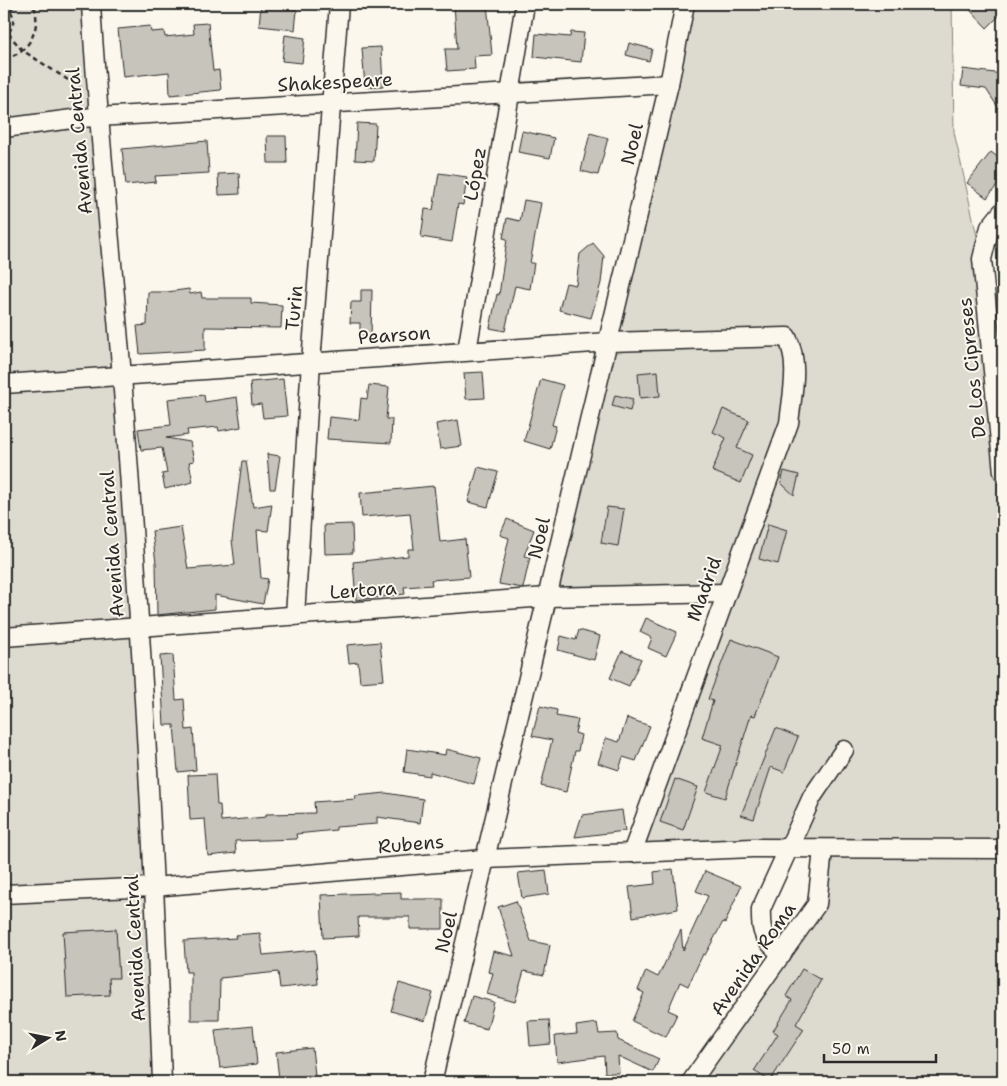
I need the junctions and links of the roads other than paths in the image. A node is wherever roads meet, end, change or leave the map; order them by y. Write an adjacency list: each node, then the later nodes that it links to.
1 (91, 4): 8 (street, Avenida Central)
2 (339, 4): 7 (street, Turin)
3 (525, 4): 6 (street, López)
4 (685, 4): 5 (street, Noel)
5 (668, 84): 6 (street, Shakespeare); 12 (street, Noel)
6 (511, 93): 7 (street, Shakespeare); 13 (street, López)
7 (332, 103): 8 (street, Shakespeare); 14 (street, Turin)
8 (97, 117): 9 (street, Shakespeare); 15 (street, Avenida Central)
9 (4, 128)
10 (1003, 211): 17 (street, De Los Cipreses)
11 (787, 337): 12 (street, Pearson); 18 (street, Madrid)
12 (608, 342): 13 (street, Pearson); 19 (street, Noel)
13 (467, 351): 14 (street, Pearson)
14 (311, 362): 15 (street, Pearson); 20 (street, Turin)
15 (121, 374): 16 (street, Pearson); 21 (street, Avenida Central)
16 (4, 384)
17 (1003, 472)
18 (725, 593): 19 (street, Lertora); 28 (street, Madrid)
19 (547, 597): 20 (street, Lertora); 29 (street, Noel)
20 (295, 616): 21 (street, Lertora)
21 (140, 628): 22 (street, Lertora); 30 (street, Avenida Central)
22 (4, 637)
23 (844, 750): 25 (street)
24 (1003, 837): 26 (street)
25 (789, 849): 27 (street, Rubens); 28 (street, Rubens); 32 (street)
26 (996, 849): 27 (street, Rubens)
27 (823, 850): 32 (street, Avenida Roma)
28 (632, 853): 29 (street, Rubens)
29 (485, 859): 30 (street, Rubens); 34 (street, Noel)
30 (153, 887): 31 (street, Rubens); 33 (street, Avenida Central)
31 (4, 894)
32 (782, 955): 35 (street, Avenida Roma)
33 (162, 1082)
34 (432, 1082)
35 (691, 1082)

